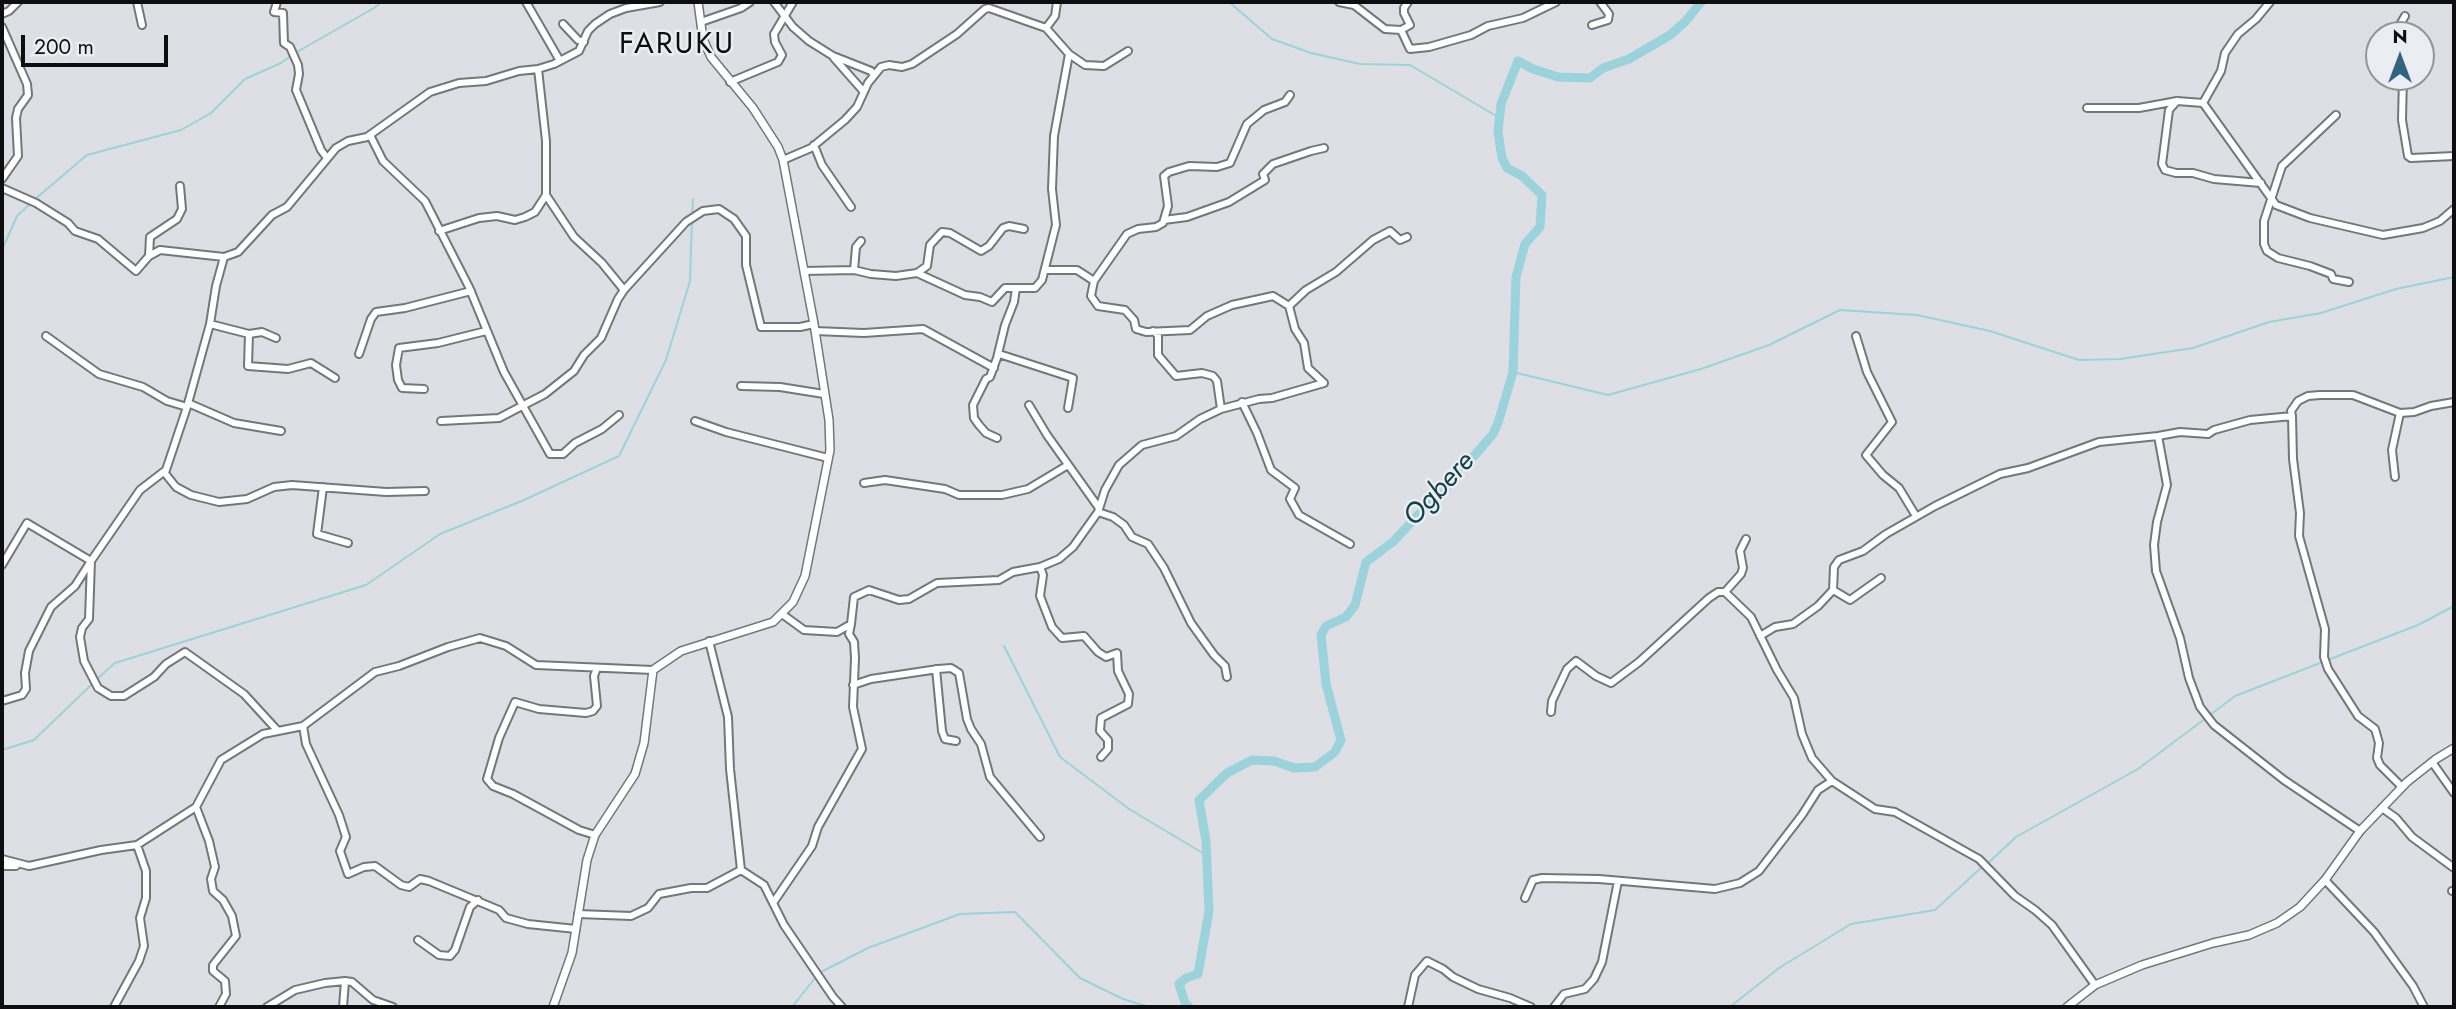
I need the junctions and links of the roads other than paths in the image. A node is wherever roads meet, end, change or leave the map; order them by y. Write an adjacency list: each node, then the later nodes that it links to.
1 (18, 2): 16 (street)
2 (136, 2): 22 (street)
3 (276, 2): 46 (street)
4 (526, 2): 31 (street)
5 (660, 2): 27 (street)
6 (698, 2): 20 (street)
7 (750, 2): 20 (street)
8 (774, 2): 17 (street)
9 (793, 2): 17 (street)
10 (1057, 2): 25 (street)
11 (1339, 2): 26 (street)
12 (1408, 2): 26 (street)
13 (1556, 2): 26 (street)
14 (1600, 2): 23 (street)
15 (2270, 2): 39 (street)
16 (2, 14)
17 (785, 16): 30 (street); 34 (street)
18 (2405, 16): 19 (street)
19 (2402, 21)
20 (701, 22): 34 (street)
21 (564, 24): 27 (street)
22 (142, 25)
23 (1592, 25)
24 (2, 27): 48 (street)
25 (1046, 28): 29 (street); 33 (street)
26 (1401, 30)
27 (584, 42): 31 (street)
28 (1128, 51): 29 (street)
29 (1069, 54): 64 (street)
30 (833, 57): 33 (street); 36 (street)
31 (560, 61): 32 (street)
32 (538, 69): 42 (street); 52 (street)
33 (874, 75): 36 (street)
34 (730, 82): 47 (street)
35 (2403, 91): 45 (street)
36 (864, 92): 43 (street)
37 (1290, 94): 56 (street)
38 (2177, 101): 39 (street); 40 (street); 49 (street)
39 (2203, 103): 49 (street)
40 (2087, 108)
41 (2336, 115): 53 (street)
42 (370, 135): 46 (street); 58 (street)
43 (814, 145): 47 (street); 54 (street)
44 (1324, 148): 56 (street)
45 (2454, 156)
46 (327, 158): 62 (street)
47 (783, 160): 65 (street)
48 (2, 179)
49 (2261, 183): 53 (street)
50 (180, 186): 61 (street)
51 (2, 188): 61 (street)
52 (546, 195): 58 (street); 70 (street)
53 (2272, 199): 55 (street); 68 (street)
54 (850, 207)
55 (2454, 209)
56 (1164, 220): 67 (street)
57 (1024, 229): 66 (street)
58 (439, 231): 71 (street)
59 (1408, 237): 72 (street)
60 (860, 240): 63 (street)
61 (149, 256): 62 (street)
62 (225, 257): 73 (street)
63 (854, 270): 65 (street); 66 (street)
64 (1045, 270): 67 (street); 69 (street)
65 (804, 271): 74 (street)
66 (917, 273): 69 (street)
67 (1094, 281): 76 (street)
68 (2349, 282)
69 (1016, 288): 82 (street)
70 (624, 290): 74 (street); 91 (street)
71 (471, 291): 75 (street); 81 (street)
72 (1289, 306): 76 (street); 88 (street)
73 (210, 324): 77 (street); 90 (street)
74 (815, 328): 83 (street); 87 (street)
75 (486, 331): 86 (street); 91 (street)
76 (1153, 331): 94 (street)
77 (249, 334): 80 (street); 84 (street)
78 (46, 336): 90 (street)
79 (1856, 336): 111 (street)
80 (276, 338)
81 (359, 354)
82 (999, 354): 83 (street); 93 (street)
83 (994, 368): 102 (street)
84 (335, 378)
85 (741, 386): 87 (street)
86 (424, 389)
87 (824, 394): 103 (street)
88 (1242, 402): 94 (street); 114 (street)
89 (2454, 402): 95 (street)
90 (187, 405): 100 (street); 105 (street)
91 (523, 405): 96 (street); 98 (street)
92 (1029, 405): 104 (street)
93 (1068, 408)
94 (1222, 409): 110 (street)
95 (2400, 413): 97 (street); 106 (street)
96 (619, 415)
97 (2292, 416): 101 (street); 139 (street)
98 (441, 421)
99 (695, 421): 103 (street)
100 (281, 431)
101 (2158, 436): 111 (street); 143 (street)
102 (997, 438)
103 (828, 458): 121 (street)
104 (1068, 466): 107 (street); 110 (street)
105 (164, 472): 108 (street); 115 (street)
106 (2395, 477)
107 (864, 483)
108 (323, 487): 109 (street); 113 (street)
109 (425, 491)
110 (1098, 510): 117 (street); 128 (street)
111 (1916, 516): 119 (street)
112 (1746, 539): 120 (street)
113 (348, 543)
114 (1350, 544)
115 (91, 561): 116 (street); 130 (street); 133 (street)
116 (2, 565)
117 (1040, 567): 122 (street); 136 (street)
118 (1881, 578): 119 (street)
119 (1833, 590): 123 (street)
120 (1725, 592): 123 (street); 131 (street)
121 (782, 614): 122 (street); 124 (street)
122 (851, 624): 129 (street)
123 (1760, 636): 138 (street)
124 (709, 641): 127 (street); 151 (street)
125 (597, 668): 127 (street); 132 (street); 144 (street)
126 (936, 669): 129 (street); 134 (street); 145 (street)
127 (653, 670): 144 (street)
128 (1227, 677)
129 (853, 685): 156 (street)
130 (2, 701)
131 (1551, 712)
132 (303, 726): 133 (street); 155 (street)
133 (277, 730): 141 (street)
134 (956, 741)
135 (2454, 748): 137 (street)
136 (1101, 757)
137 (2432, 762): 139 (street); 140 (street)
138 (1832, 781): 153 (street); 161 (street)
139 (2402, 787): 142 (street)
140 (2454, 793)
141 (196, 807): 146 (street); 163 (street)
142 (2382, 808): 143 (street); 150 (street)
143 (2360, 831): 152 (street)
144 (595, 835): 157 (street)
145 (1040, 837)
146 (137, 845): 149 (street); 162 (street)
147 (2, 859): 149 (street)
148 (2, 866): 149 (street)
149 (29, 866)
150 (2454, 868)
151 (741, 870): 156 (street); 157 (street)
152 (2326, 880): 161 (street); 173 (street)
153 (1618, 881): 154 (street); 171 (street)
154 (1525, 898)
155 (478, 900): 158 (street); 159 (street)
156 (773, 903): 168 (street)
157 (579, 914): 158 (street)
158 (576, 929): 167 (street)
159 (418, 940)
160 (345, 981): 164 (street); 165 (street); 166 (street)
161 (2095, 985): 172 (street)
162 (114, 1007)
163 (219, 1007)
164 (267, 1007)
165 (343, 1007)
166 (393, 1007)
167 (553, 1007)
168 (842, 1007)
169 (1409, 1007): 170 (street)
170 (1531, 1007)
171 (1553, 1007)
172 (2067, 1007)
173 (2424, 1007)

